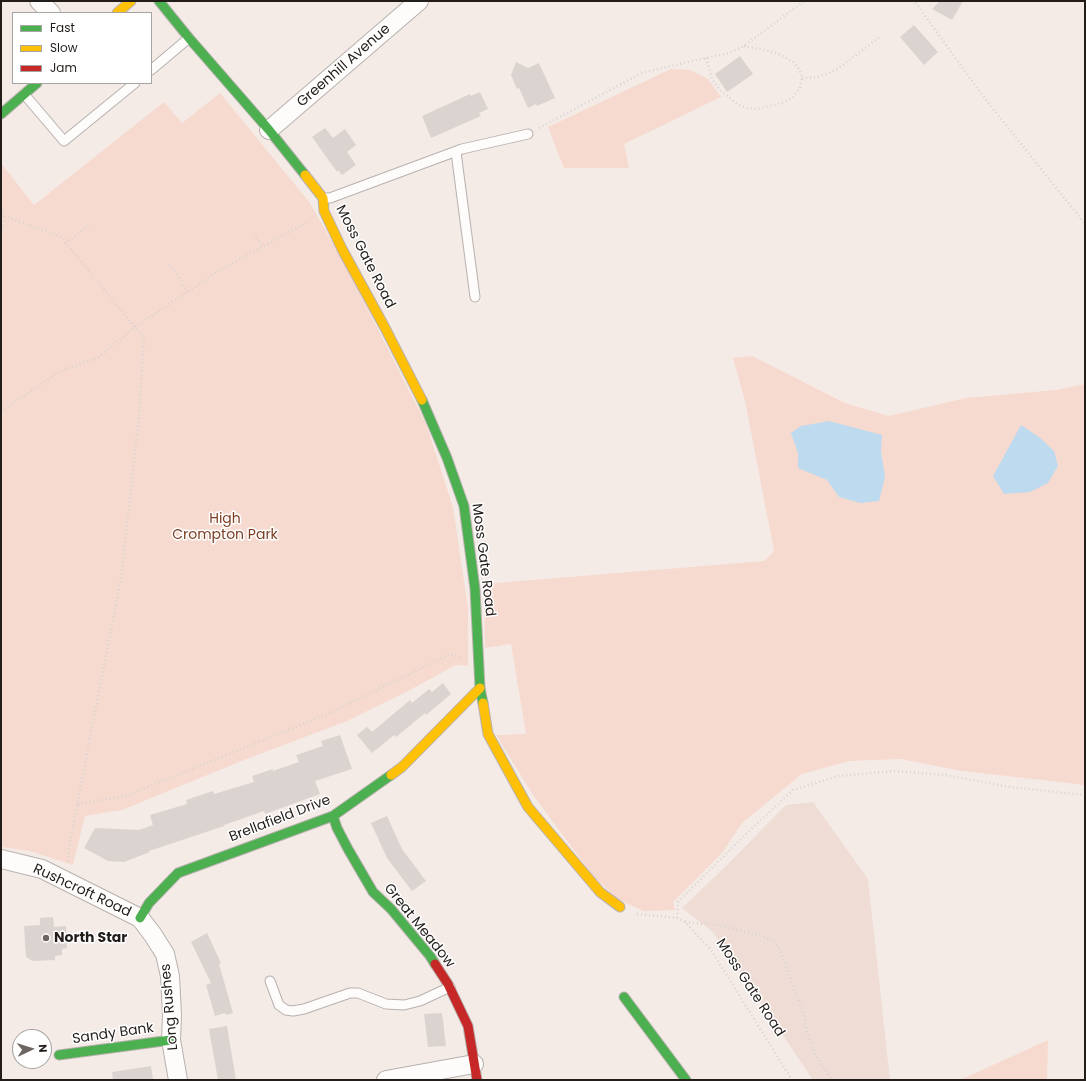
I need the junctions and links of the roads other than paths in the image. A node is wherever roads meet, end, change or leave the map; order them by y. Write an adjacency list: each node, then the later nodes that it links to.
1 (39, 1): 5 (street)
2 (131, 1): 6 (street)
3 (159, 1): 7 (street, Moss Gate Road)
4 (419, 1): 13 (street, Greenhill Avenue)
5 (50, 12)
6 (118, 12)
7 (189, 38): 8 (lane); 13 (street, Moss Gate Road)
8 (152, 69)
9 (36, 84): 11 (street)
10 (134, 84): 11 (lane)
11 (24, 94): 12 (street)
12 (1, 114)
13 (269, 130): 16 (street, Moss Gate Road)
14 (528, 134): 15 (lane)
15 (456, 152): 16 (lane); 17 (lane)
16 (323, 198): 18 (street, Moss Gate Road)
17 (475, 297)
18 (480, 688): 19 (street, Brellafield Drive); 21 (street, Moss Gate Road)
19 (333, 816): 22 (street, Brellafield Drive); 24 (street, Great Meadow)
20 (1, 859): 22 (street, Rushcroft Road)
21 (620, 907)
22 (140, 918): 26 (street, Long Rushes)
23 (270, 981): 24 (lane)
24 (450, 987): 28 (street, Great Meadow)
25 (624, 997): 31 (street)
26 (171, 1040): 27 (street, Sandy Bank); 29 (street, Long Rushes)
27 (59, 1055)
28 (476, 1072): 30 (street)
29 (178, 1080)
30 (386, 1080)
31 (686, 1080)

